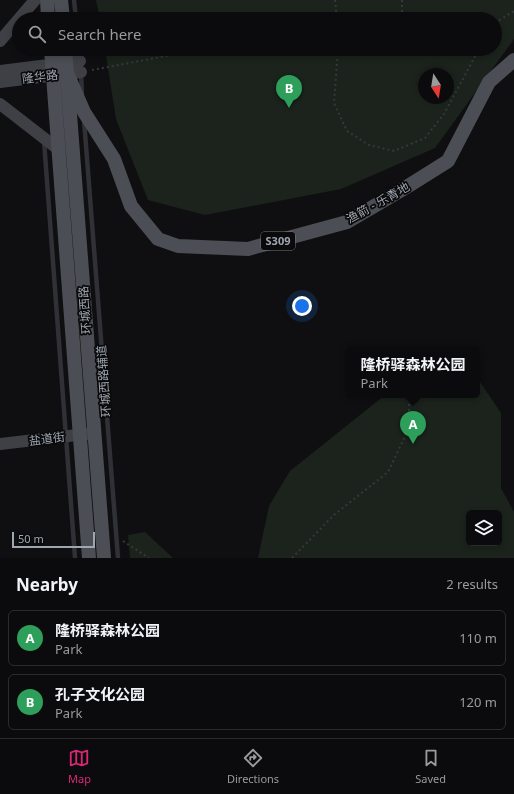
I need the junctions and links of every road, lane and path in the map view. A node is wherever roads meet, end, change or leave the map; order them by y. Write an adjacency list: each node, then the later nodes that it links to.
1 (47, 0): 9 (main road)
2 (61, 0): 10 (main road)
3 (74, 0): 11 (lane)
4 (335, 0): 12 (path)
5 (402, 0): 13 (path)
6 (34, 1): 8 (main road)
7 (514, 11): 14 (path)
8 (25, 12)
9 (48, 12)
10 (62, 12)
11 (75, 12)
12 (336, 12)
13 (402, 12)
14 (502, 19)
15 (12, 27): 16 (main road)
16 (0, 41)
17 (51, 56): 23 (main road, 环城西路)
18 (142, 56): 22 (path)
19 (337, 56): 20 (path)
20 (475, 56)
21 (514, 60): 27 (main road, 渔箭 - 乐青地 / S309)
22 (72, 64): 23 (main road, 隆华路); 27 (main road, 渔箭 - 乐青地 / S309); 31 (main road, 环城西路)
23 (52, 70): 24 (main road, 隆华路); 25 (main road, 隆华路); 29 (main road, 环城西路)
24 (0, 71)
25 (0, 82)
26 (0, 104): 28 (main road)
27 (84, 112): 34 (lane, 环城西路辅道)
28 (44, 138): 29 (main road); 32 (lane)
29 (58, 149): 32 (main road, 环城西路)
30 (409, 398): 40 (path)
31 (94, 433): 32 (main road, 盐道街); 37 (main road, 环城西路)
32 (73, 436): 33 (main road, 盐道街); 35 (lane); 36 (main road, 环城西路)
33 (0, 444)
34 (116, 536): 38 (lane, 环城西路辅道); 39 (path)
35 (75, 558)
36 (89, 558)
37 (104, 558)
38 (118, 558)
39 (149, 558)
40 (292, 558)

